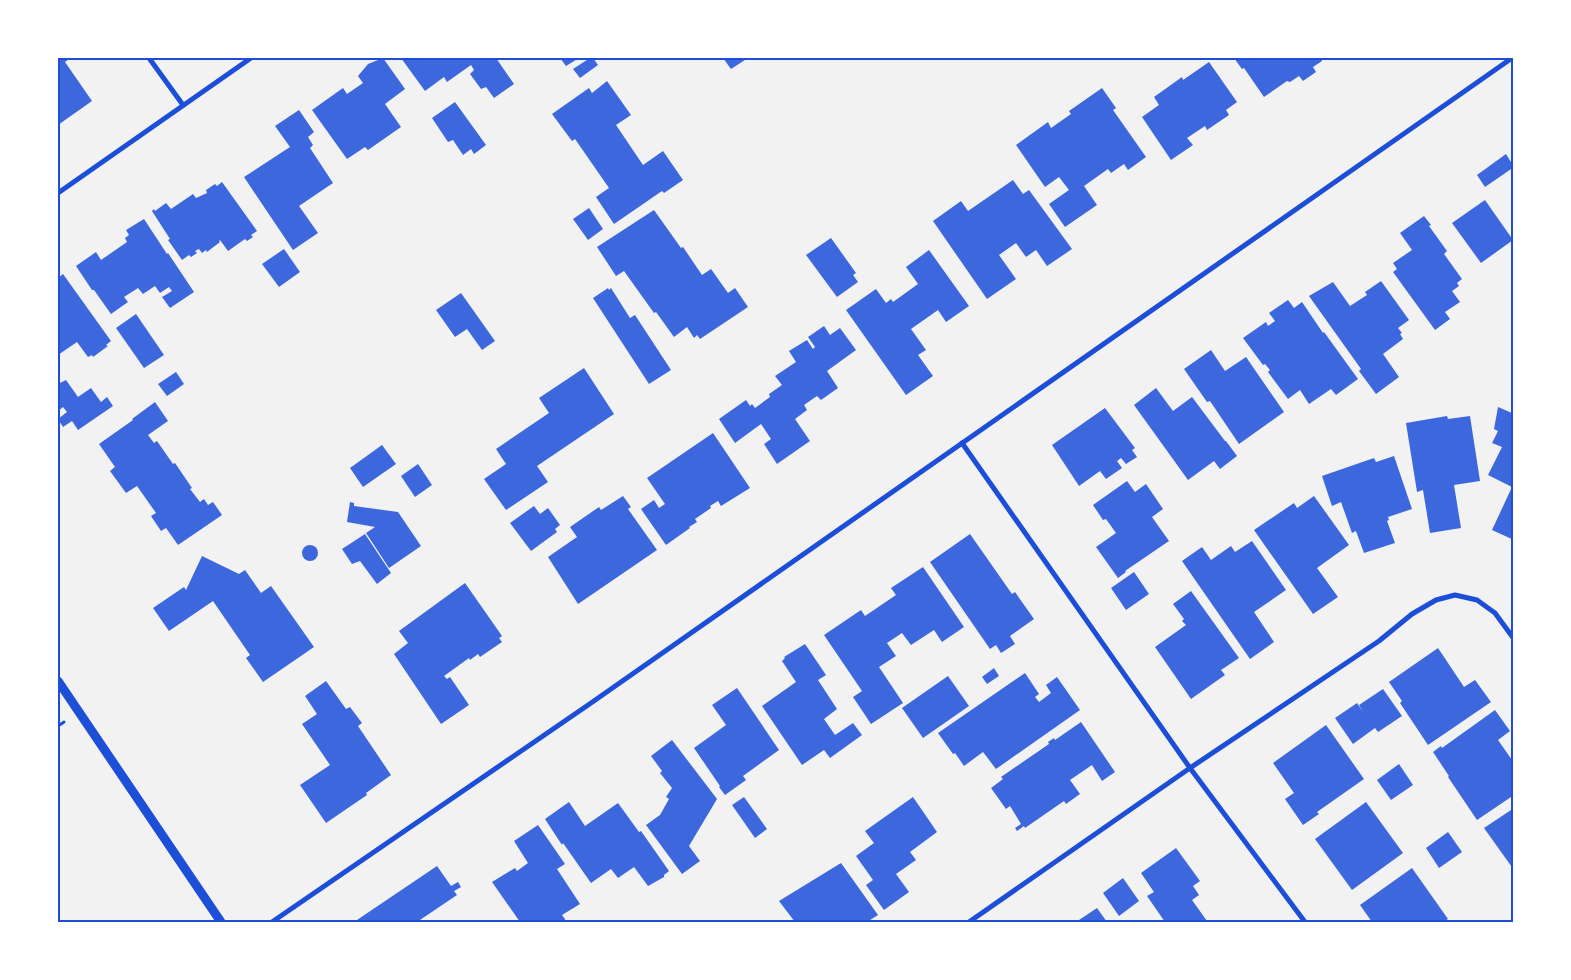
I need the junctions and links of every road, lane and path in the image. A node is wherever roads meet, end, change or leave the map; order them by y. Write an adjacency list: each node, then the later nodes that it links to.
1 (150, 58): 4 (street)
2 (251, 58): 4 (street)
3 (1512, 58): 6 (street)
4 (183, 105): 5 (street)
5 (58, 193)
6 (962, 443): 9 (street); 11 (street)
7 (1514, 639): 9 (street)
8 (58, 680): 10 (street)
9 (1190, 768): 12 (street); 13 (street)
10 (221, 922)
11 (272, 922)
12 (969, 922)
13 (1305, 922)

